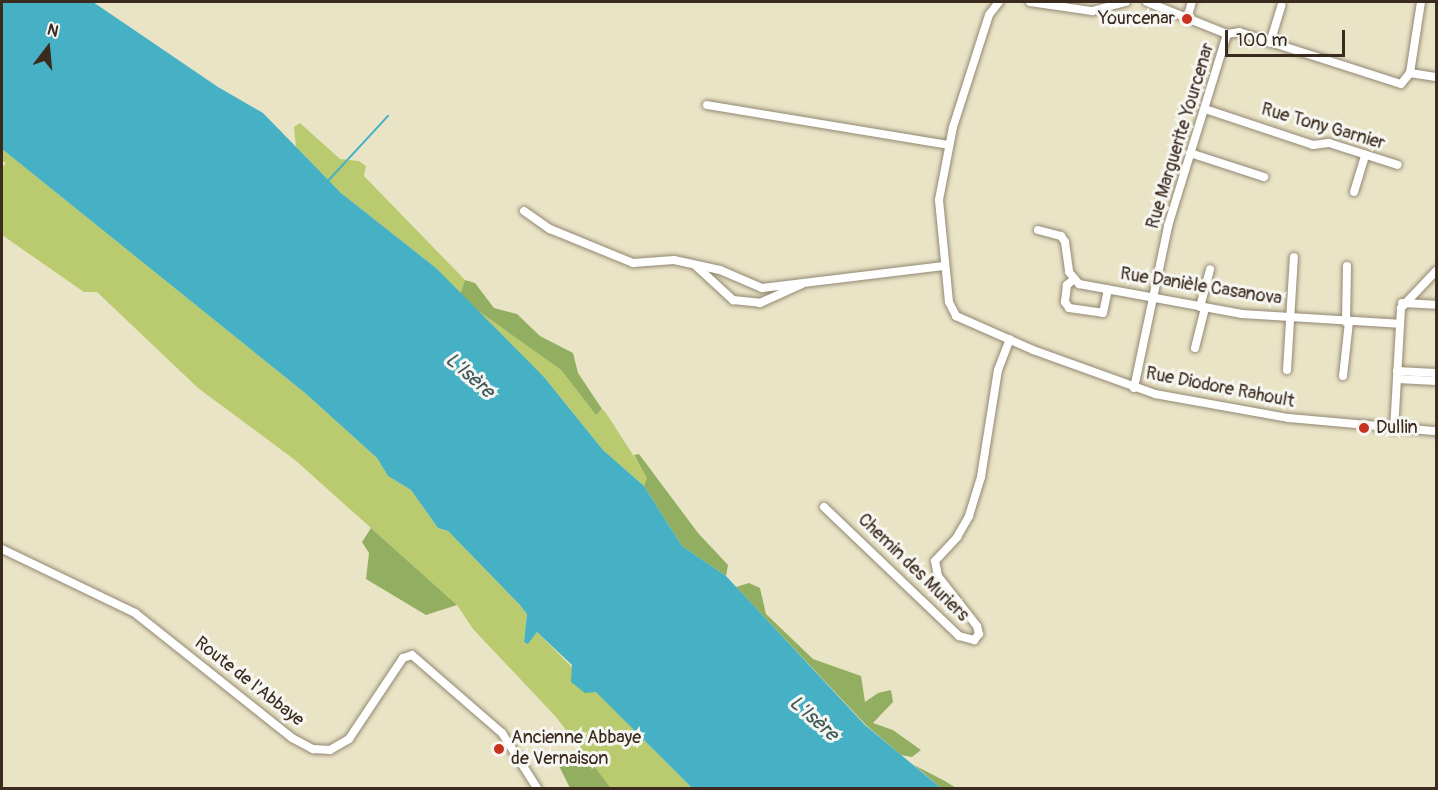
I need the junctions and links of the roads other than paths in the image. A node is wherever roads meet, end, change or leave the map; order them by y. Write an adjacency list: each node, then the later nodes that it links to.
1 (999, 2): 15 (street, Rue Diodore Rahoult)
2 (1030, 2): 3 (street)
3 (1125, 2)
4 (1147, 2): 8 (street)
5 (1192, 2): 8 (street)
6 (1421, 2): 11 (street)
7 (1281, 6): 10 (street)
8 (1187, 19): 9 (street)
9 (1227, 34): 10 (street); 14 (street, Rue Marguerite Yourcenar)
10 (1270, 43): 11 (street)
11 (1410, 73): 12 (street)
12 (1437, 77)
13 (707, 105): 15 (street)
14 (1205, 109): 16 (street, Rue Marguerite Yourcenar); 17 (street, Rue Tony Garnier)
15 (949, 145): 25 (street, Rue Diodore Rahoult)
16 (1190, 153): 19 (street); 32 (street, Rue Marguerite Yourcenar)
17 (1365, 155): 18 (street, Rue Tony Garnier); 20 (street)
18 (1398, 165)
19 (1264, 177)
20 (1354, 192)
21 (524, 212): 24 (street)
22 (1038, 230): 29 (street)
23 (1294, 256): 36 (street)
24 (695, 265): 30 (street); 30 (street)
25 (944, 266): 30 (street); 39 (street, Rue Diodore Rahoult)
26 (1347, 266): 37 (street)
27 (1210, 269): 35 (street)
28 (1437, 271): 33 (street)
29 (1073, 280): 31 (street, Rue Danièle Casanova); 31 (street)
30 (806, 282)
31 (1108, 290): 32 (street, Rue Danièle Casanova)
32 (1154, 298): 35 (street, Rue Danièle Casanova); 46 (street, Rue Marguerite Yourcenar)
33 (1402, 303): 34 (street); 38 (street)
34 (1437, 305)
35 (1203, 307): 36 (street, Rue Danièle Casanova); 40 (street)
36 (1290, 318): 37 (street, Rue Danièle Casanova); 41 (street)
37 (1348, 322): 38 (street, Rue Danièle Casanova); 44 (street)
38 (1400, 324): 43 (street)
39 (1010, 339): 46 (street, Rue Diodore Rahoult); 49 (street, Chemin des Muriers)
40 (1195, 348)
41 (1287, 370)
42 (1437, 373): 43 (street)
43 (1397, 375): 45 (street); 47 (street)
44 (1343, 376)
45 (1437, 381)
46 (1134, 388): 47 (street, Rue Diodore Rahoult)
47 (1394, 430): 48 (street, Rue Diodore Rahoult)
48 (1437, 431)
49 (825, 507)
50 (2, 549): 51 (street, Route de l'Abbaye)
51 (537, 789)

